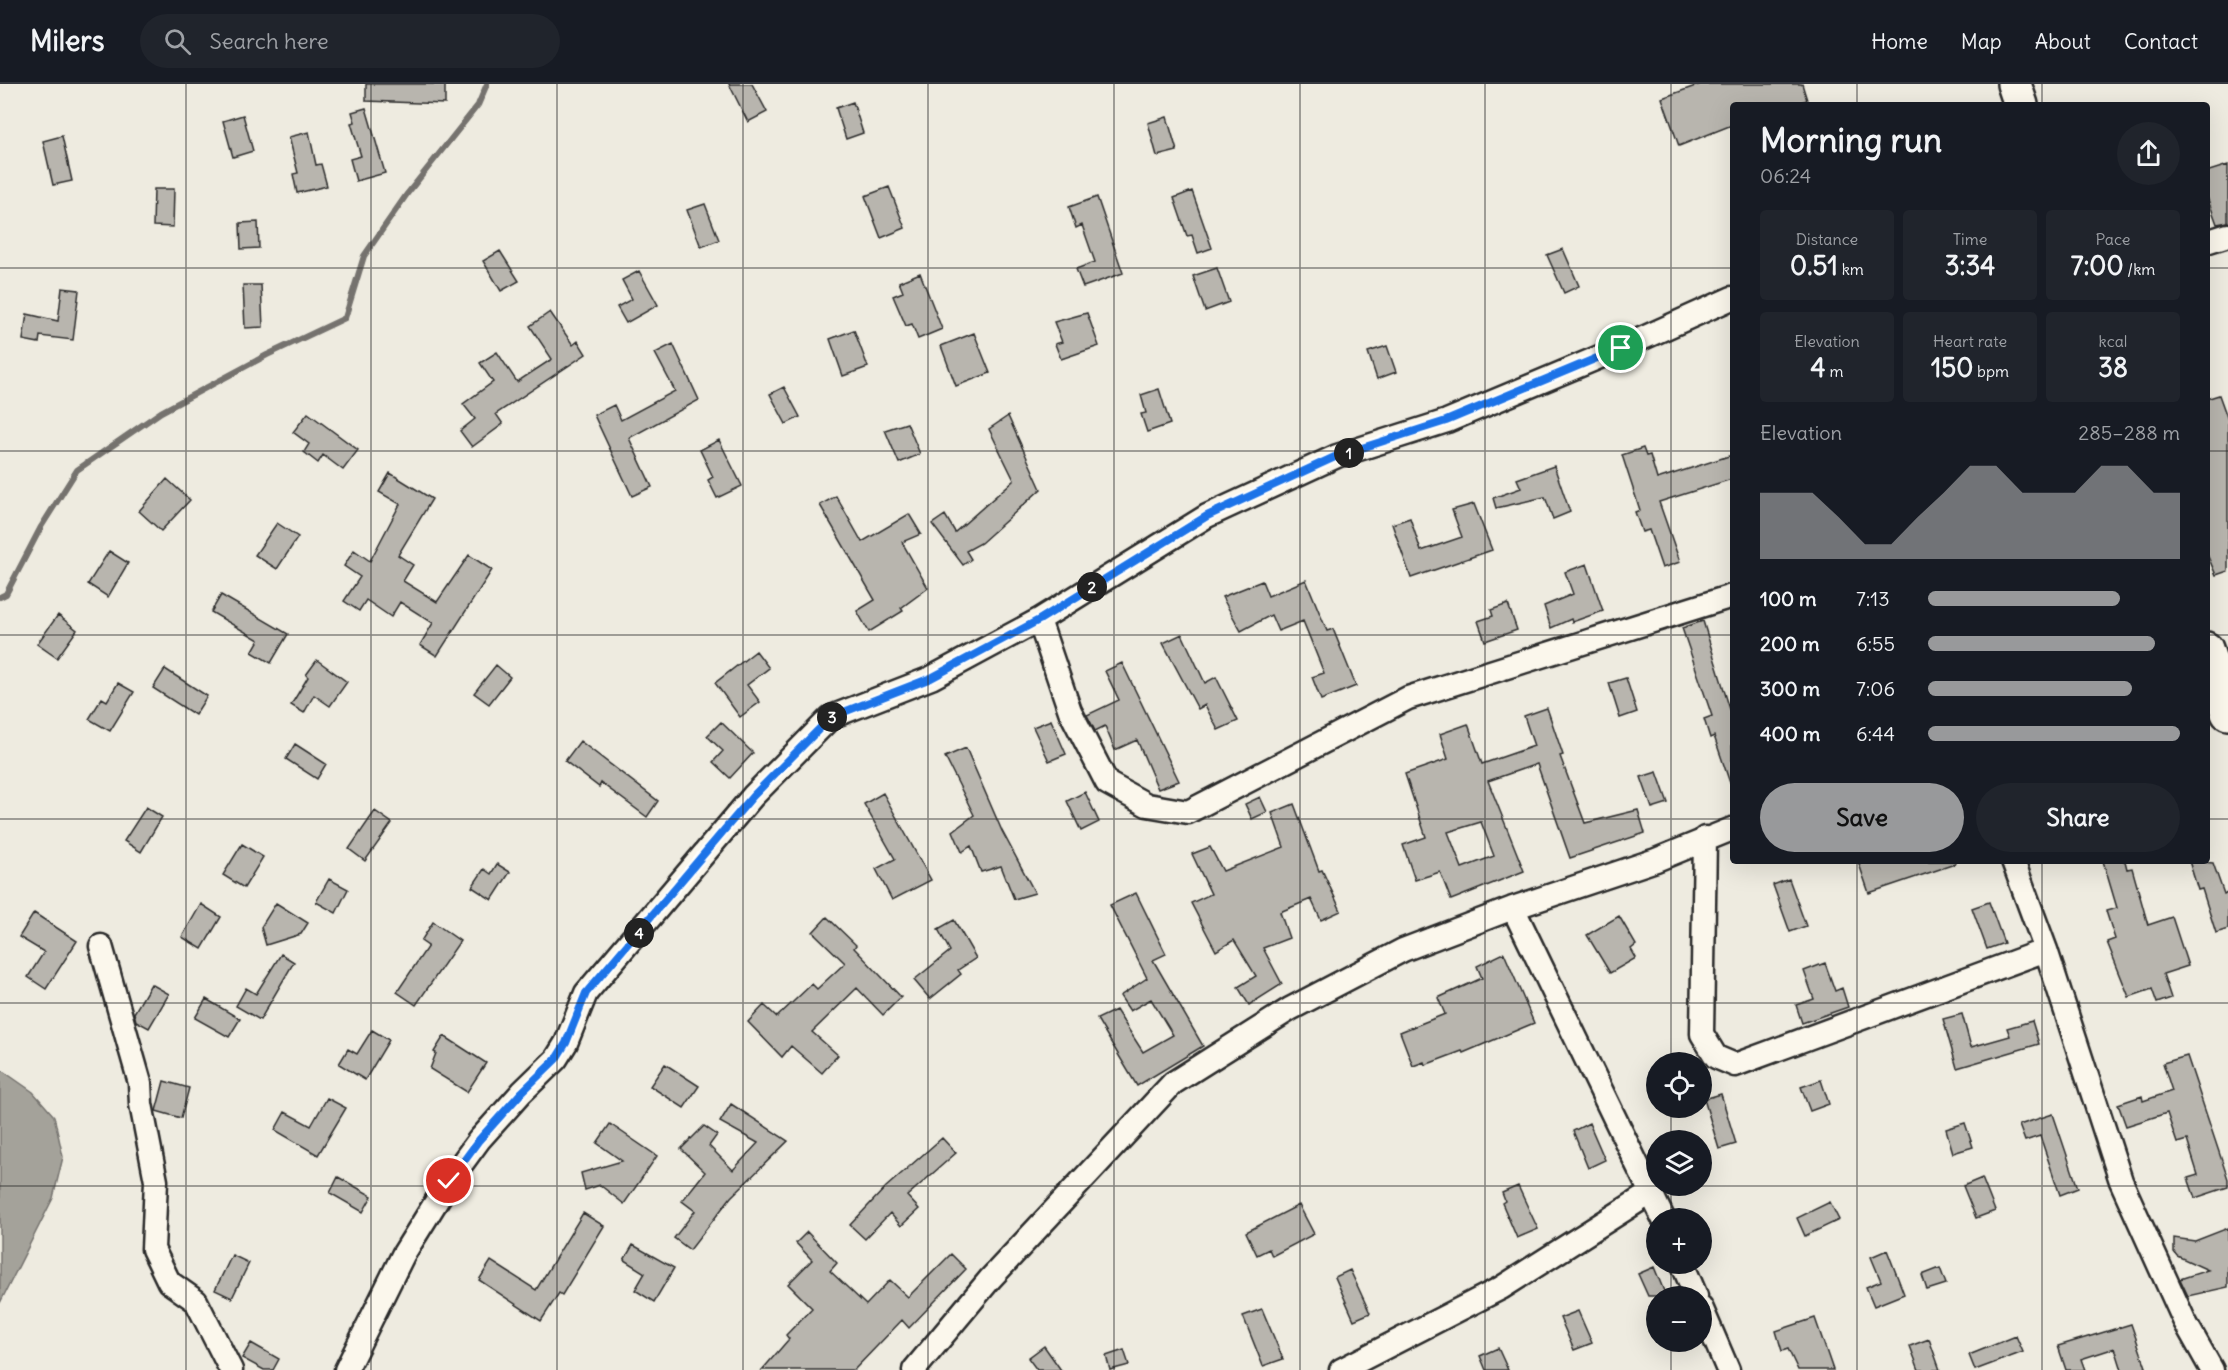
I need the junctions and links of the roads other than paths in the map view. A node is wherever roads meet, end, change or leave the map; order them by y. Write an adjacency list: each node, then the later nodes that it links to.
1 (2013, 84): 2 (main road)
2 (2020, 102)
3 (2228, 235): 4 (street)
4 (2210, 241)
5 (1730, 299): 7 (street)
6 (1730, 597): 7 (street)
7 (1039, 620): 20 (street)
8 (2210, 661): 9 (main road)
9 (2228, 713)
10 (1730, 830): 11 (street)
11 (1705, 838): 13 (street); 15 (street)
12 (2014, 864): 15 (street)
13 (1513, 908): 16 (street); 21 (street)
14 (101, 946): 19 (street)
15 (2046, 950): 24 (street)
16 (1646, 1180)
17 (1646, 1196): 22 (street)
18 (1712, 1333): 23 (street)
19 (231, 1370)
20 (346, 1370)
21 (914, 1370)
22 (1341, 1370)
23 (1728, 1370)
24 (2212, 1370)

